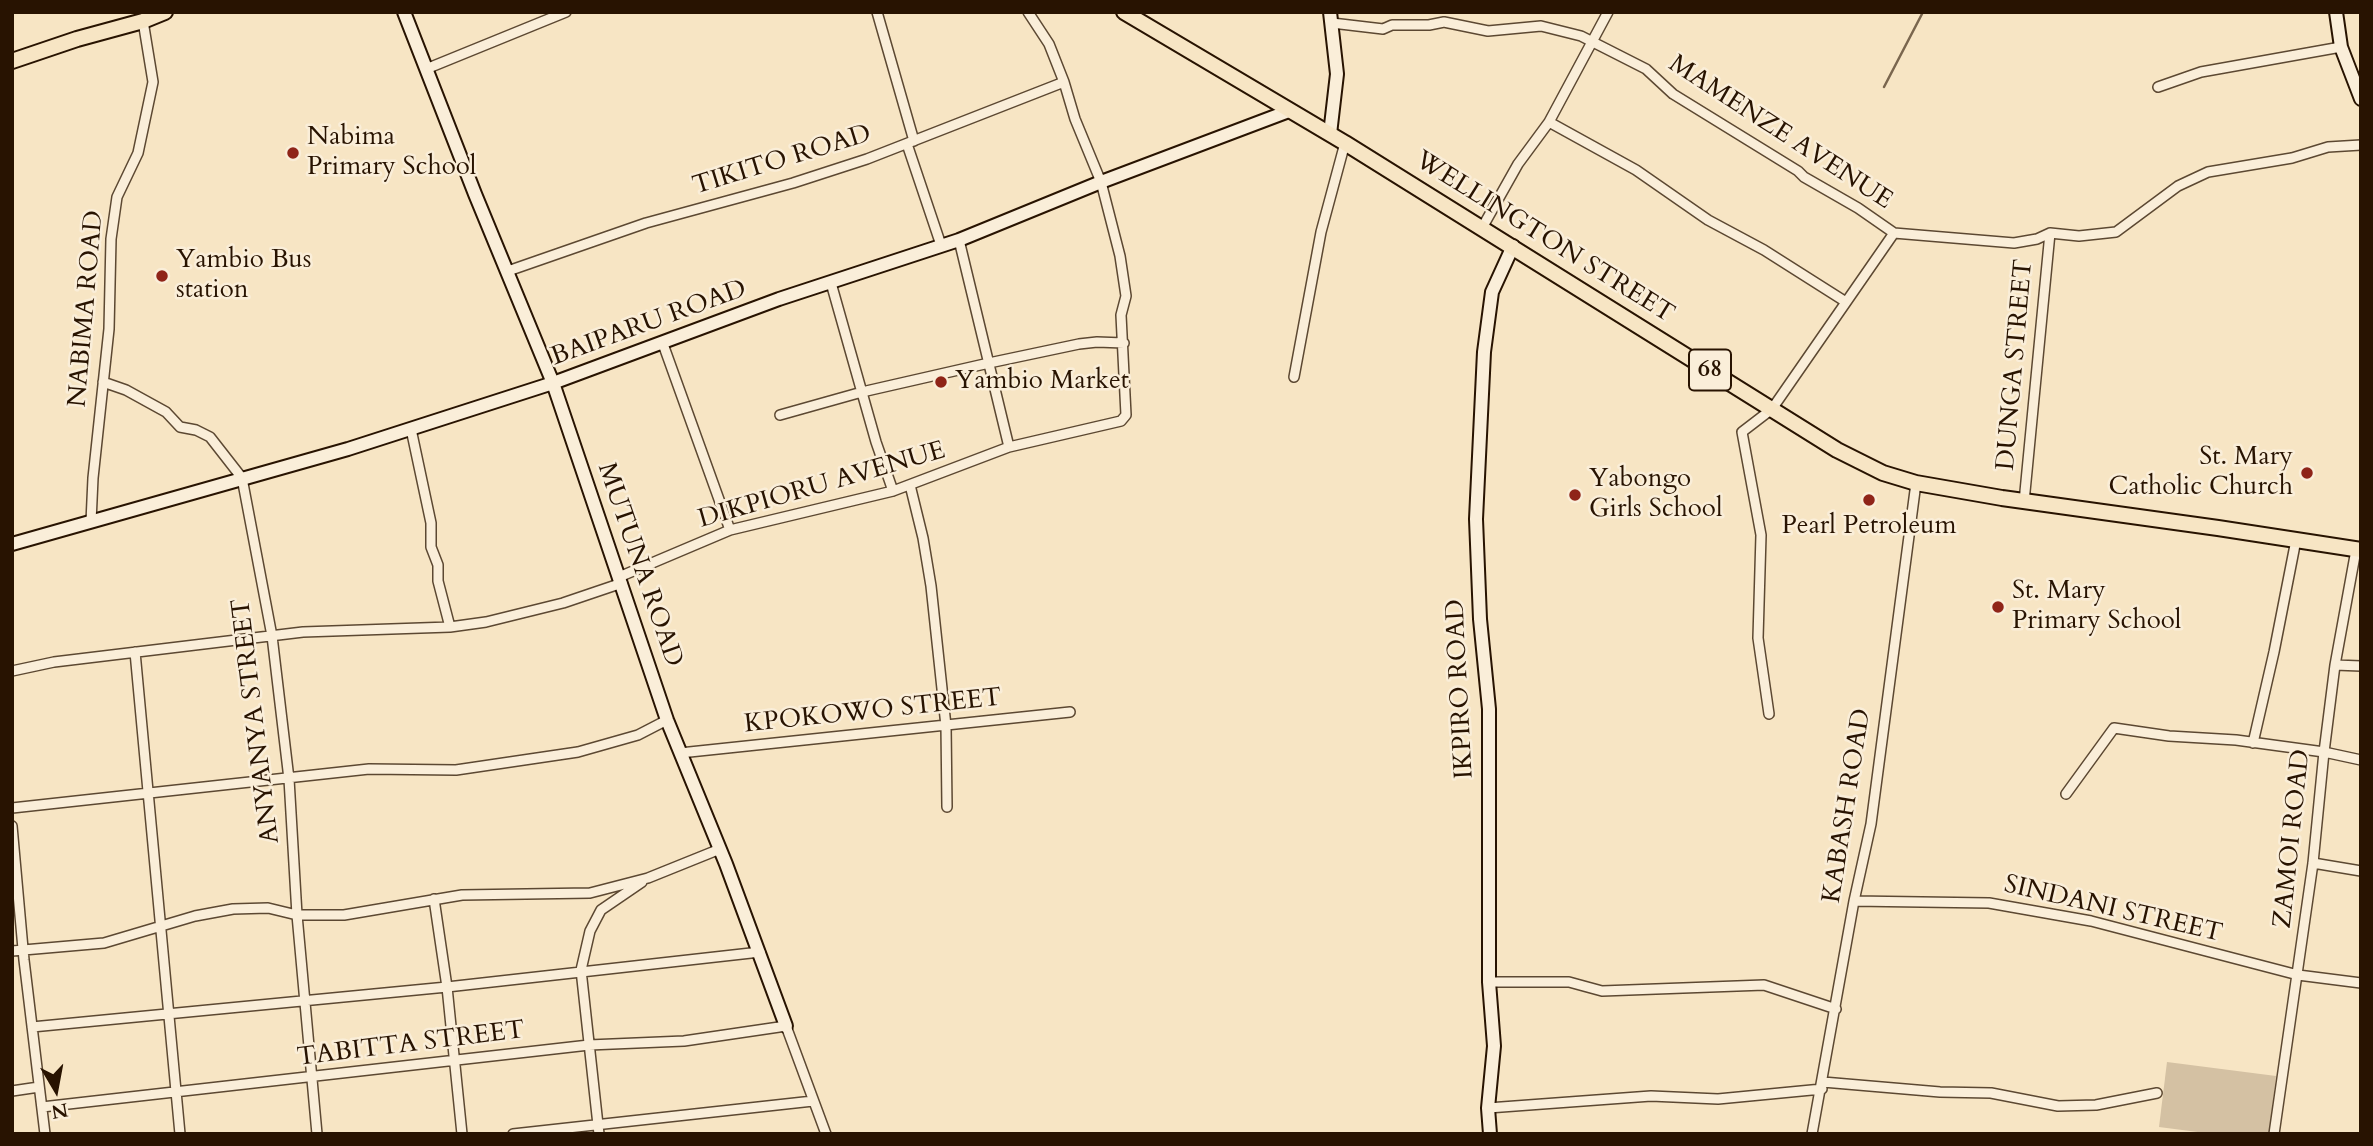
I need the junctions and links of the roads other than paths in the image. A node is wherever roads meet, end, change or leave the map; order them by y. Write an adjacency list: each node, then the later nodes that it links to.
1 (165, 12): 10 (main road)
2 (404, 12): 14 (street, MUTUNA ROAD)
3 (566, 12): 14 (street)
4 (877, 12): 21 (street)
5 (1028, 12): 15 (street)
6 (1124, 12): 18 (main road, WELLINGTON STREET / 68)
7 (1608, 12): 11 (street)
8 (2336, 12): 12 (street)
9 (1331, 18): 11 (street, MAMENZE AVENUE); 20 (street)
10 (143, 21): 13 (main road); 38 (street, NABIMA ROAD)
11 (1593, 43): 19 (street); 26 (street, MAMENZE AVENUE)
12 (2341, 47): 16 (street); 17 (street)
13 (12, 61)
14 (426, 69): 31 (street, MUTUNA ROAD)
15 (1064, 82): 21 (street, TIKITO ROAD); 24 (street)
16 (2158, 87)
17 (2361, 99)
18 (1289, 111): 20 (main road, WELLINGTON STREET / 68); 24 (street, BAIPARU ROAD)
19 (1549, 122): 25 (street); 33 (street)
20 (1330, 134): 22 (main road, WELLINGTON STREET / 68)
21 (910, 142): 29 (street); 31 (street, TIKITO ROAD)
22 (1345, 143): 25 (main road, WELLINGTON STREET / 68); 37 (street)
23 (2361, 145): 27 (street, MAMENZE AVENUE)
24 (1101, 183): 28 (street, BAIPARU ROAD); 34 (street)
25 (1482, 228): 30 (main road, WELLINGTON STREET / 68)
26 (1894, 233): 27 (street, MAMENZE AVENUE); 33 (street)
27 (2050, 233): 49 (street, DUNGA STREET)
28 (959, 240): 29 (street, BAIPARU ROAD); 36 (street)
29 (942, 245): 32 (street, BAIPARU ROAD)
30 (1513, 246): 41 (main road, WELLINGTON STREET / 68); 89 (street, IKPIRO ROAD)
31 (508, 271): 39 (street, MUTUNA ROAD)
32 (831, 283): 35 (street, BAIPARU ROAD); 40 (street)
33 (1846, 302): 41 (street)
34 (1124, 343): 36 (street); 44 (street, DIKPIORU AVENUE)
35 (663, 344): 39 (street, BAIPARU ROAD); 51 (street)
36 (989, 363): 40 (street); 44 (street)
37 (1294, 377)
38 (103, 382): 45 (street, ANYANYA STREET); 50 (street, NABIMA ROAD)
39 (553, 383): 43 (street, BAIPARU ROAD); 55 (street, MUTUNA ROAD)
40 (862, 392): 42 (street); 48 (street)
41 (1772, 409): 46 (main road, WELLINGTON STREET / 68); 63 (street)
42 (780, 415)
43 (411, 429): 45 (street, BAIPARU ROAD); 56 (street)
44 (1009, 447): 47 (street, DIKPIORU AVENUE)
45 (243, 478): 50 (street, BAIPARU ROAD); 57 (street, ANYANYA STREET)
46 (1916, 483): 49 (main road, WELLINGTON STREET / 68); 81 (street, KABASH ROAD)
47 (909, 485): 48 (street, DIKPIORU AVENUE); 65 (street)
48 (893, 491): 51 (street, DIKPIORU AVENUE)
49 (2024, 502): 52 (main road, WELLINGTON STREET / 68)
50 (91, 522): 53 (street, BAIPARU ROAD)
51 (730, 530): 55 (street, DIKPIORU AVENUE)
52 (2296, 540): 54 (main road, WELLINGTON STREET / 68); 66 (street)
53 (12, 544)
54 (2359, 550): 59 (street, ZAMOI ROAD)
55 (621, 580): 56 (street, DIKPIORU AVENUE); 64 (street, MUTUNA ROAD)
56 (450, 627): 57 (street, DIKPIORU AVENUE)
57 (272, 636): 58 (street, DIKPIORU AVENUE); 70 (street, ANYANYA STREET)
58 (135, 652): 61 (street, DIKPIORU AVENUE); 71 (street)
59 (2335, 665): 60 (street); 67 (street, ZAMOI ROAD)
60 (2361, 666)
61 (12, 671)
62 (1070, 712): 65 (street, KPOKOWO STREET)
63 (1769, 714)
64 (667, 720): 68 (street, MUTUNA ROAD); 70 (street)
65 (946, 726): 68 (street, KPOKOWO STREET); 73 (street)
66 (2253, 743): 67 (street); 72 (street)
67 (2323, 752): 69 (street); 77 (street, ZAMOI ROAD)
68 (680, 753): 76 (street, MUTUNA ROAD)
69 (2361, 760)
70 (289, 779): 71 (street); 82 (street, ANYANYA STREET)
71 (149, 794): 74 (street); 83 (street)
72 (2066, 794)
73 (947, 807)
74 (12, 808)
75 (12, 826): 84 (street)
76 (720, 849): 79 (street); 86 (street, MUTUNA ROAD)
77 (2314, 863): 78 (street); 88 (street, ZAMOI ROAD)
78 (2361, 872)
79 (648, 878): 80 (street); 87 (street)
80 (434, 900): 82 (street); 91 (street)
81 (1854, 901): 88 (street, SINDANI STREET); 93 (street, KABASH ROAD)
82 (297, 915): 83 (street); 92 (street, ANYANYA STREET)
83 (161, 927): 84 (street); 94 (street)
84 (23, 949): 85 (street); 96 (street)
85 (12, 951)
86 (760, 951): 87 (street); 95 (street, MUTUNA ROAD)
87 (581, 970): 91 (street); 97 (street)
88 (2298, 975): 90 (street, SINDANI STREET); 117 (street, ZAMOI ROAD)
89 (1489, 982): 93 (street); 107 (street, IKPIRO ROAD)
90 (2361, 983)
91 (447, 987): 92 (street); 98 (street)
92 (305, 1002): 94 (street); 99 (street, ANYANYA STREET)
93 (1836, 1009): 100 (street, KABASH ROAD)
94 (170, 1015): 96 (street); 103 (street)
95 (786, 1026): 97 (street, TABITTA STREET); 105 (street, MUTUNA ROAD)
96 (32, 1027): 101 (street)
97 (589, 1045): 98 (street, TABITTA STREET); 108 (street)
98 (454, 1060): 99 (street, TABITTA STREET); 112 (street)
99 (312, 1078): 103 (street, TABITTA STREET); 111 (street, ANYANYA STREET)
100 (1823, 1085): 104 (street); 107 (street); 116 (street, KABASH ROAD)
101 (39, 1087): 102 (street); 106 (street)
102 (12, 1091)
103 (178, 1093): 106 (street, TABITTA STREET); 110 (street)
104 (2157, 1093)
105 (813, 1101): 108 (street); 114 (street, MUTUNA ROAD)
106 (42, 1107): 109 (street)
107 (1488, 1108): 115 (street, IKPIRO ROAD)
108 (599, 1130): 113 (street)
109 (45, 1134)
110 (180, 1134)
111 (317, 1134)
112 (462, 1134)
113 (513, 1134)
114 (826, 1134)
115 (1490, 1134)
116 (1812, 1134)
117 (2274, 1134)

